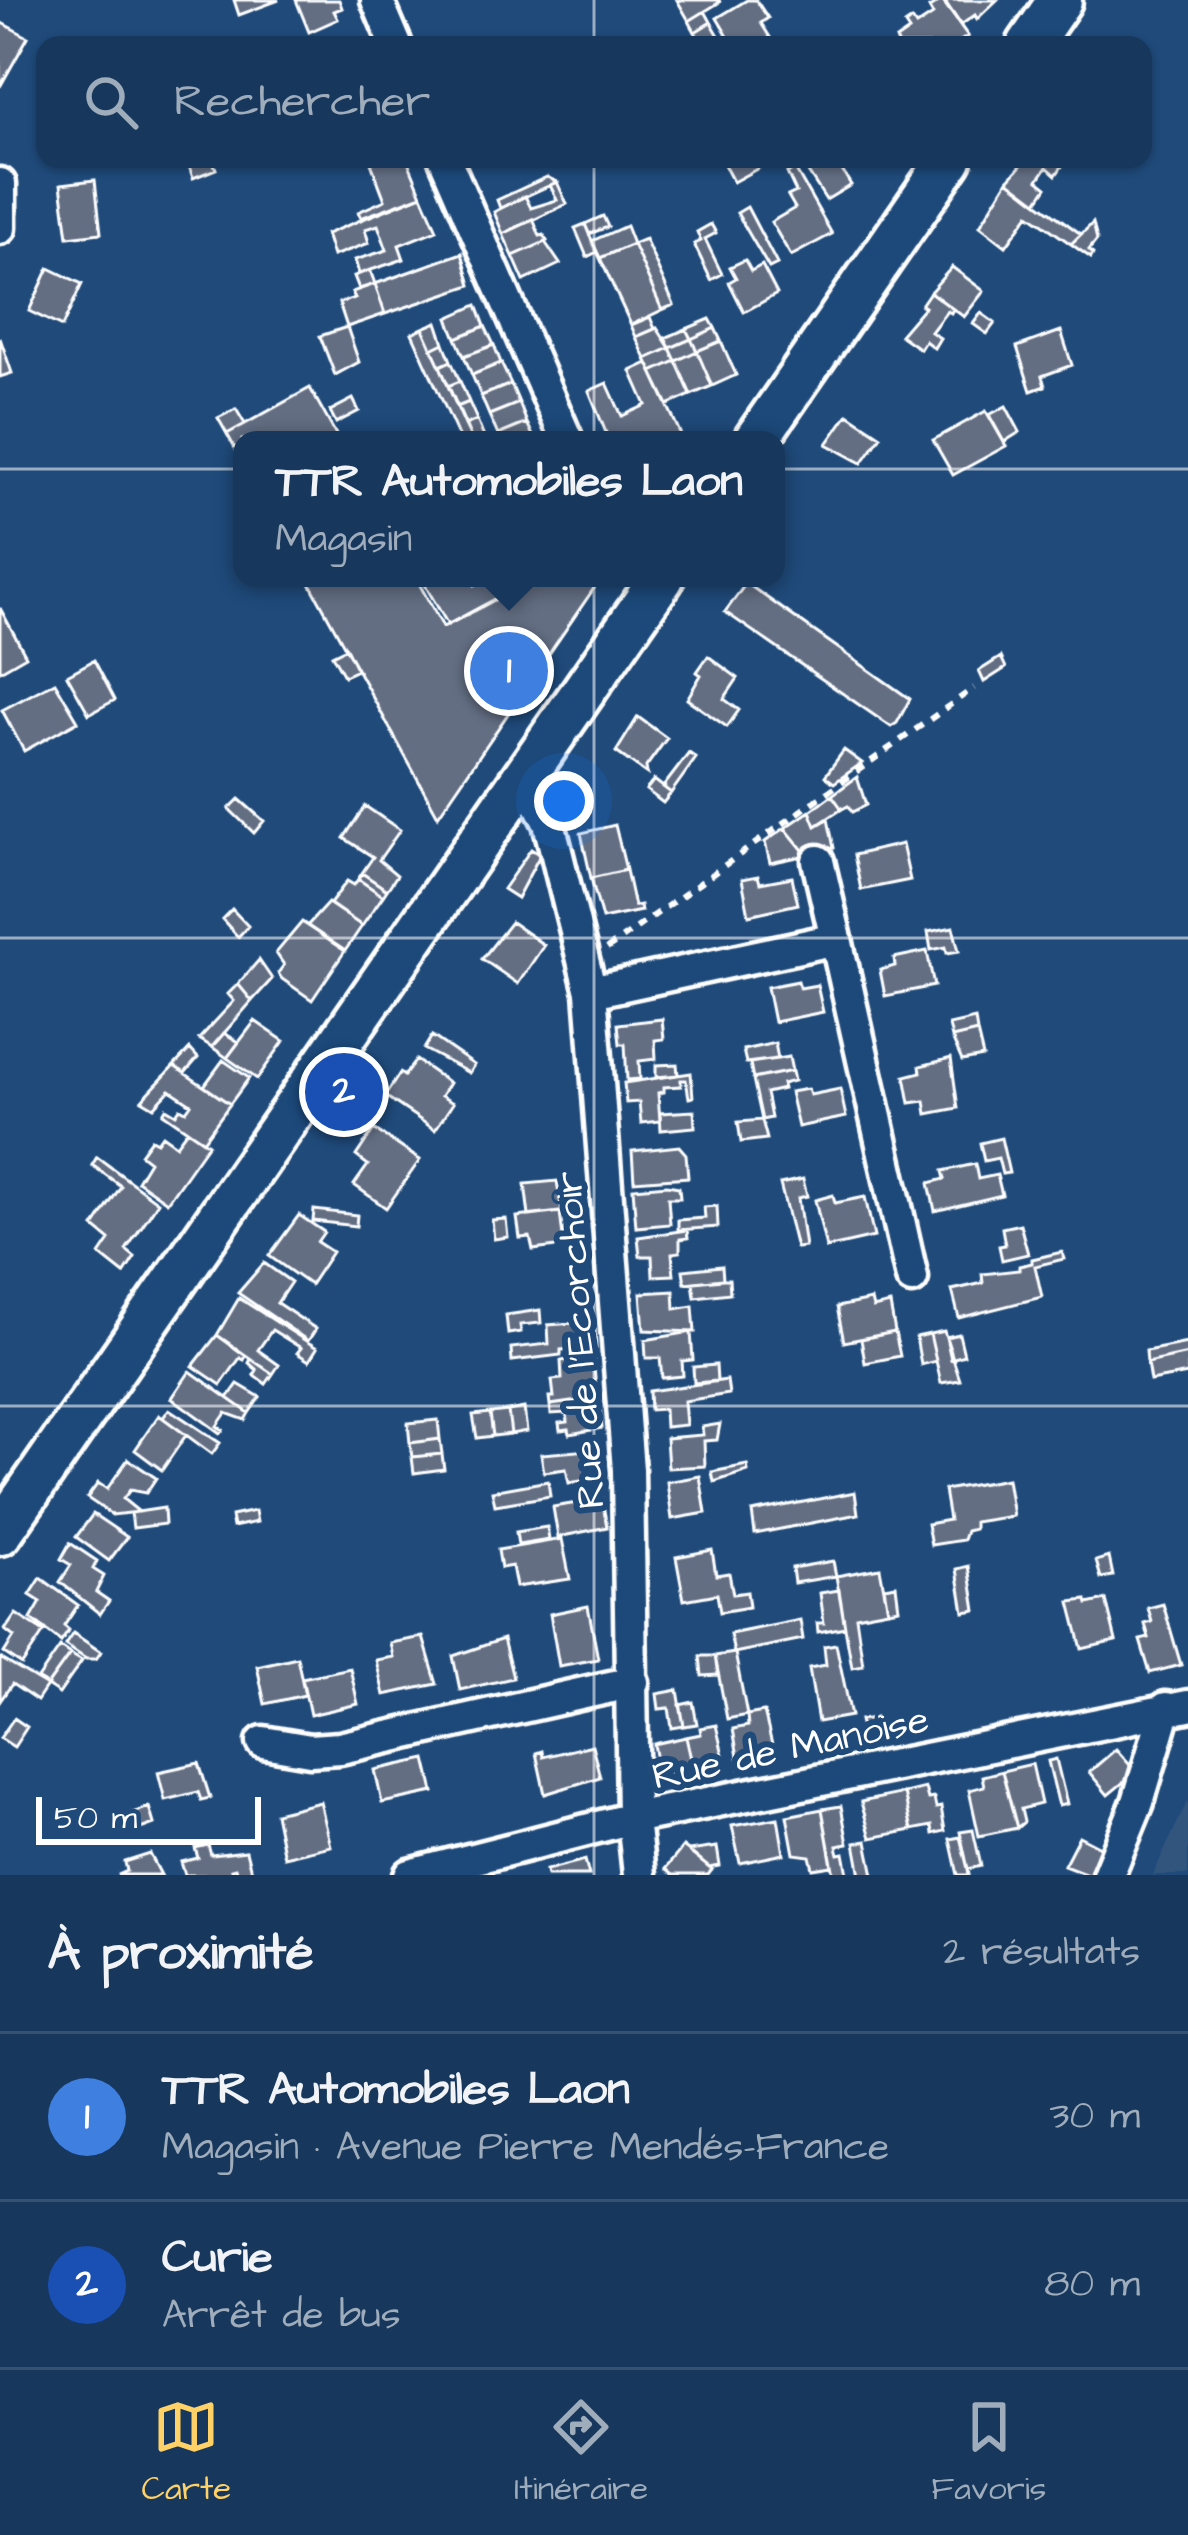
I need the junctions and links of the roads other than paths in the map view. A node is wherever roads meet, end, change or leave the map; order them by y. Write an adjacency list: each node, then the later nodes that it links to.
1 (377, 0): 3 (street)
2 (1060, 0): 4 (main road)
3 (392, 36)
4 (1035, 36)
5 (450, 168): 9 (street)
6 (944, 168): 10 (main road)
7 (0, 184): 8 (street)
8 (0, 228)
9 (563, 431)
10 (762, 431)
11 (643, 589): 12 (main road)
12 (526, 778): 15 (street, Rue de l'Ecorchoir); 17 (main road)
13 (818, 861): 14 (street)
14 (836, 939): 15 (street); 16 (street)
15 (588, 979): 18 (street, Rue de l'Ecorchoir)
16 (912, 1278)
17 (0, 1533)
18 (633, 1682): 20 (street); 21 (street, Rue de l'Ecorchoir)
19 (1177, 1707): 21 (street, Rue de Manoise); 24 (street)
20 (263, 1742)
21 (633, 1818): 22 (street, Rue de Manoise); 23 (street, Rue de l'Ecorchoir)
22 (410, 1875)
23 (639, 1875)
24 (1108, 1875)

